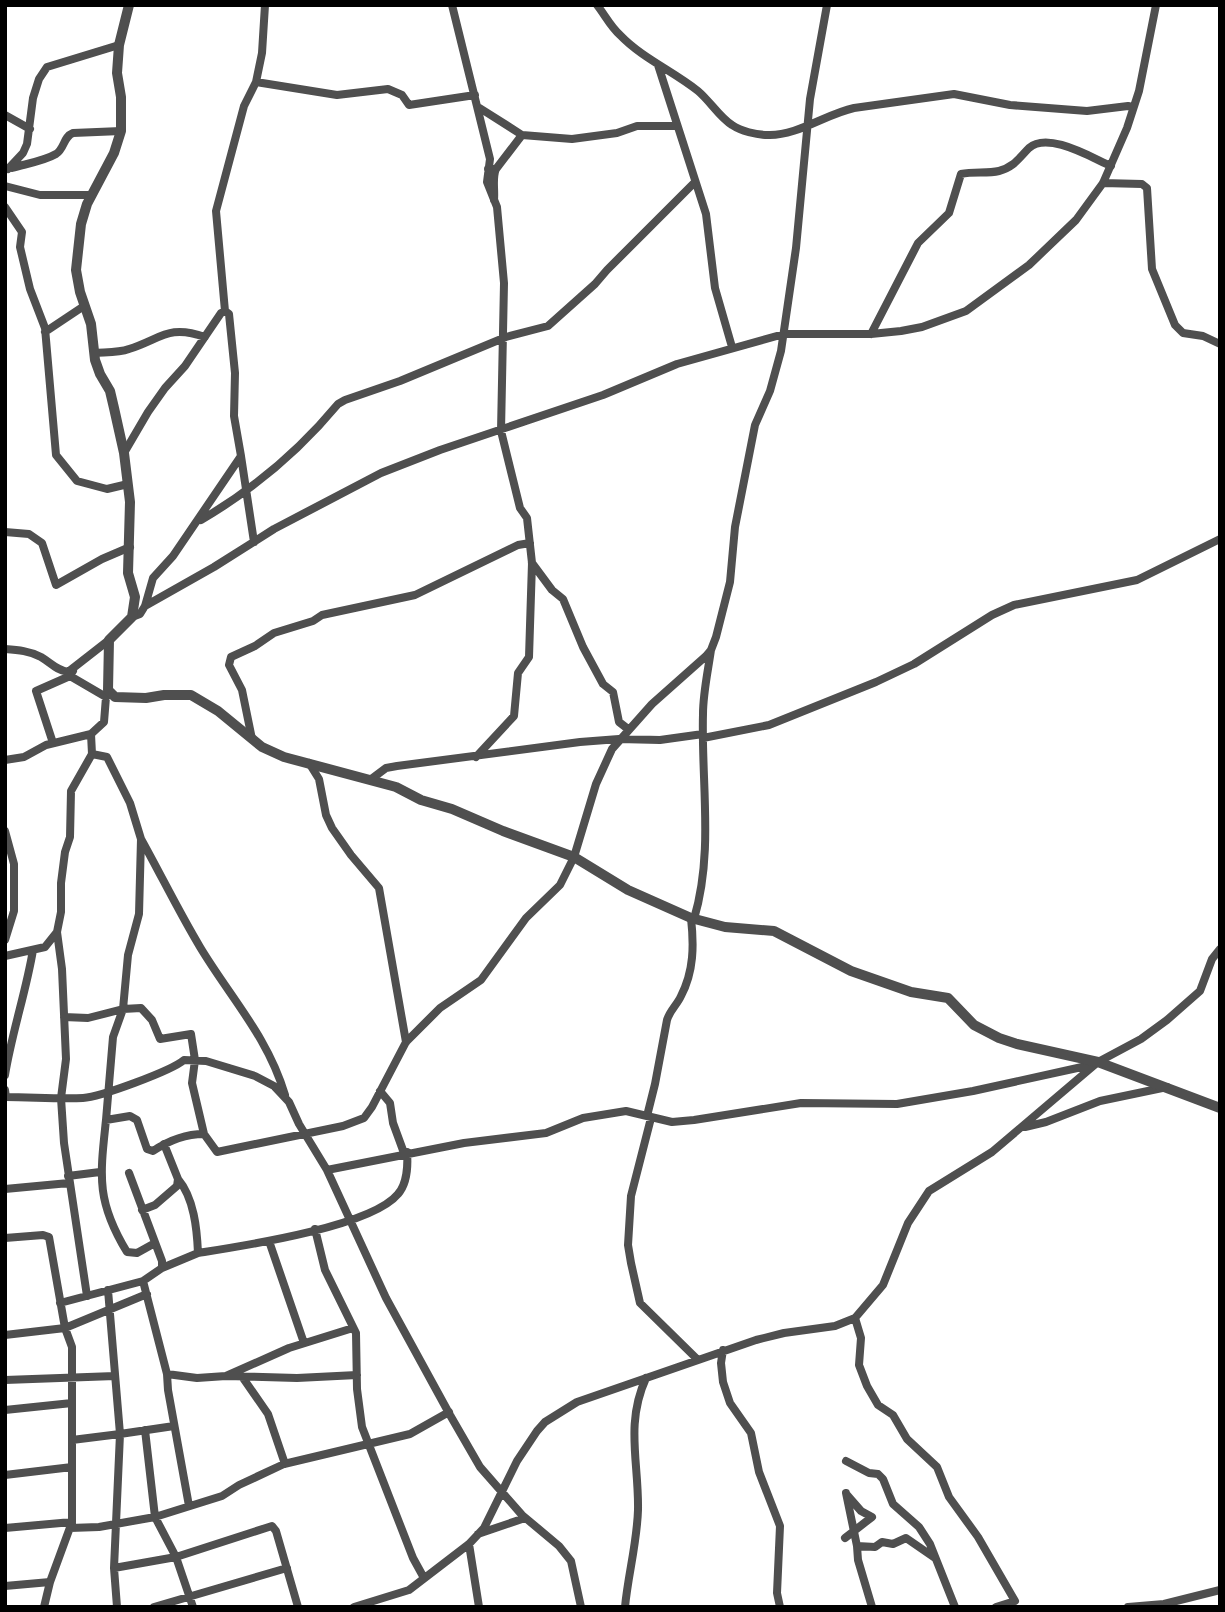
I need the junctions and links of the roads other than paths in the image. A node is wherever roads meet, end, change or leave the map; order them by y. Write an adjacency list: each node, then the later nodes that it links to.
1 (129, 5): 7 (street)
2 (265, 5): 9 (street)
3 (452, 5): 10 (street)
4 (597, 5): 8 (street)
5 (827, 5): 15 (street)
6 (1156, 5): 13 (street)
7 (119, 45): 17 (street); 18 (street)
8 (658, 65): 15 (street); 16 (street)
9 (256, 82): 11 (street); 29 (street)
10 (475, 95): 11 (street); 12 (street)
11 (464, 98): 12 (street)
12 (478, 107): 19 (street); 21 (street)
13 (1132, 107): 15 (street); 20 (street)
14 (5, 115): 17 (street)
15 (807, 125): 31 (street)
16 (677, 126): 19 (street); 23 (street)
17 (30, 129): 22 (street)
18 (121, 131): 22 (street); 26 (street)
19 (522, 135): 21 (street)
20 (1111, 166): 24 (street); 32 (street)
21 (492, 169): 34 (street)
22 (7, 170)
23 (695, 182): 34 (street); 36 (street)
24 (1103, 183): 32 (street); 35 (street)
25 (5, 186): 26 (street)
26 (92, 195): 28 (street)
27 (5, 207): 30 (street)
28 (84, 306): 30 (street); 37 (street)
29 (225, 311): 33 (street); 40 (street)
30 (45, 332): 41 (street)
31 (783, 334): 32 (street); 36 (street); 54 (street)
32 (871, 334)
33 (205, 337): 37 (street); 39 (street)
34 (502, 339): 38 (street); 42 (street)
35 (1220, 344)
36 (732, 347): 38 (street)
37 (94, 353): 39 (street)
38 (501, 431): 46 (street); 47 (street)
39 (124, 453): 41 (street)
40 (242, 456): 42 (street); 43 (street)
41 (128, 484): 48 (street)
42 (248, 490): 43 (street); 46 (street)
43 (198, 522): 50 (street)
44 (5, 532): 48 (street)
45 (1220, 539): 60 (street)
46 (254, 542): 50 (street)
47 (530, 543): 49 (street); 62 (street)
48 (130, 547): 51 (street)
49 (532, 563): 58 (street); 66 (street)
50 (145, 606): 51 (street)
51 (132, 617): 52 (street)
52 (108, 640): 55 (street); 57 (street)
53 (5, 649): 55 (street)
54 (711, 650): 58 (street); 60 (street)
55 (76, 667): 56 (street)
56 (70, 676): 57 (street); 63 (street)
57 (108, 696): 59 (street); 62 (street)
58 (628, 729): 61 (street)
59 (91, 734): 63 (street); 64 (street)
60 (703, 736): 61 (street); 74 (street)
61 (619, 739): 66 (street); 73 (street)
62 (253, 740): 68 (street)
63 (53, 743): 65 (street)
64 (92, 754): 72 (street); 75 (street)
65 (24, 757): 67 (street); 69 (street)
66 (476, 757): 70 (street)
67 (5, 760)
68 (309, 763): 70 (street); 83 (street)
69 (5, 765)
70 (370, 780): 73 (street)
71 (5, 831): 76 (street)
72 (141, 839): 80 (street); 92 (street)
73 (574, 857): 74 (street); 83 (street)
74 (693, 918): 85 (street); 96 (street)
75 (57, 932): 78 (street); 81 (street)
76 (5, 940)
77 (1220, 948): 85 (street)
78 (33, 950): 79 (street); 82 (street)
79 (5, 956)
80 (123, 1009): 81 (street); 84 (street); 89 (street)
81 (64, 1017): 93 (street)
82 (9, 1030): 86 (street)
83 (406, 1042): 90 (street)
84 (195, 1060): 89 (street); 92 (street); 99 (street)
85 (1096, 1063): 87 (street); 96 (street); 98 (street)
86 (5, 1074)
87 (1167, 1087): 95 (street); 98 (street)
88 (5, 1090): 91 (street)
89 (110, 1090): 93 (street); 97 (street)
90 (380, 1091): 100 (street); 102 (street)
91 (6, 1097): 93 (street); 94 (street)
92 (285, 1097): 100 (street)
93 (61, 1098): 107 (street)
94 (5, 1107)
95 (1220, 1108)
96 (649, 1117): 102 (street); 129 (street)
97 (106, 1120): 101 (street); 104 (street)
98 (1022, 1127): 123 (street)
99 (204, 1134): 100 (street); 101 (street)
100 (305, 1134): 103 (street)
101 (164, 1144): 106 (street)
102 (406, 1153): 103 (street); 110 (street)
103 (327, 1170): 110 (street)
104 (100, 1172): 107 (street); 114 (street)
105 (129, 1173): 109 (street)
106 (178, 1179): 109 (street); 115 (street)
107 (68, 1180): 108 (street); 120 (street)
108 (5, 1189)
109 (142, 1210): 114 (street)
110 (350, 1221): 111 (street); 141 (street)
111 (315, 1229): 113 (street); 125 (street)
112 (5, 1238): 121 (street)
113 (269, 1241): 115 (street); 127 (street)
114 (155, 1243): 116 (street)
115 (198, 1253): 116 (street)
116 (162, 1268): 117 (street)
117 (143, 1281): 118 (street); 119 (street)
118 (108, 1290): 120 (street); 122 (street)
119 (147, 1294): 122 (street); 131 (street)
120 (87, 1296): 121 (street)
121 (60, 1303): 124 (street)
122 (111, 1309): 124 (street); 133 (street)
123 (855, 1318): 128 (street); 183 (street)
124 (65, 1328): 126 (street); 135 (street)
125 (353, 1328): 127 (street); 132 (street)
126 (5, 1335)
127 (304, 1342): 134 (street)
128 (723, 1350): 129 (street); 130 (street)
129 (701, 1358): 130 (street); 137 (street)
130 (722, 1372): 180 (street)
131 (167, 1374): 134 (street); 142 (street)
132 (357, 1375): 136 (street); 146 (street)
133 (116, 1376): 135 (street); 144 (street)
134 (226, 1376): 136 (street)
135 (72, 1377): 138 (street); 139 (street)
136 (243, 1378): 148 (street)
137 (646, 1378): 151 (street); 179 (street)
138 (5, 1380)
139 (72, 1403): 140 (street); 145 (street)
140 (5, 1410)
141 (449, 1412): 146 (street); 151 (street)
142 (174, 1426): 143 (street); 152 (street)
143 (145, 1430): 144 (street); 153 (street)
144 (120, 1434): 145 (street); 155 (street)
145 (72, 1440): 149 (street)
146 (368, 1443): 148 (street); 166 (street)
147 (846, 1461): 163 (street)
148 (285, 1464): 152 (street)
149 (72, 1467): 150 (street); 156 (street)
150 (5, 1475)
151 (502, 1492): 154 (street); 158 (street)
152 (189, 1506): 153 (street)
153 (155, 1517): 155 (street); 162 (street)
154 (525, 1518): 158 (street); 178 (street)
155 (117, 1524): 156 (street); 164 (street)
156 (71, 1525): 157 (street); 167 (street)
157 (5, 1528)
158 (478, 1534): 160 (street)
159 (845, 1538): 161 (street)
160 (469, 1544): 166 (street); 177 (street)
161 (857, 1546): 163 (street); 181 (street)
162 (176, 1557): 164 (street); 165 (street); 170 (street)
163 (935, 1559): 182 (street)
164 (114, 1568): 173 (street)
165 (287, 1568): 170 (street); 175 (street)
166 (424, 1578): 176 (street)
167 (50, 1582): 168 (street); 172 (street)
168 (5, 1586)
169 (1220, 1590): 171 (street)
170 (191, 1602): 174 (street)
171 (1140, 1606): 184 (street)
172 (44, 1607)
173 (117, 1607)
174 (154, 1607)
175 (298, 1607)
176 (354, 1607)
177 (479, 1607)
178 (581, 1607)
179 (625, 1607)
180 (780, 1607)
181 (872, 1607)
182 (955, 1607)
183 (996, 1607)
184 (1128, 1607)

